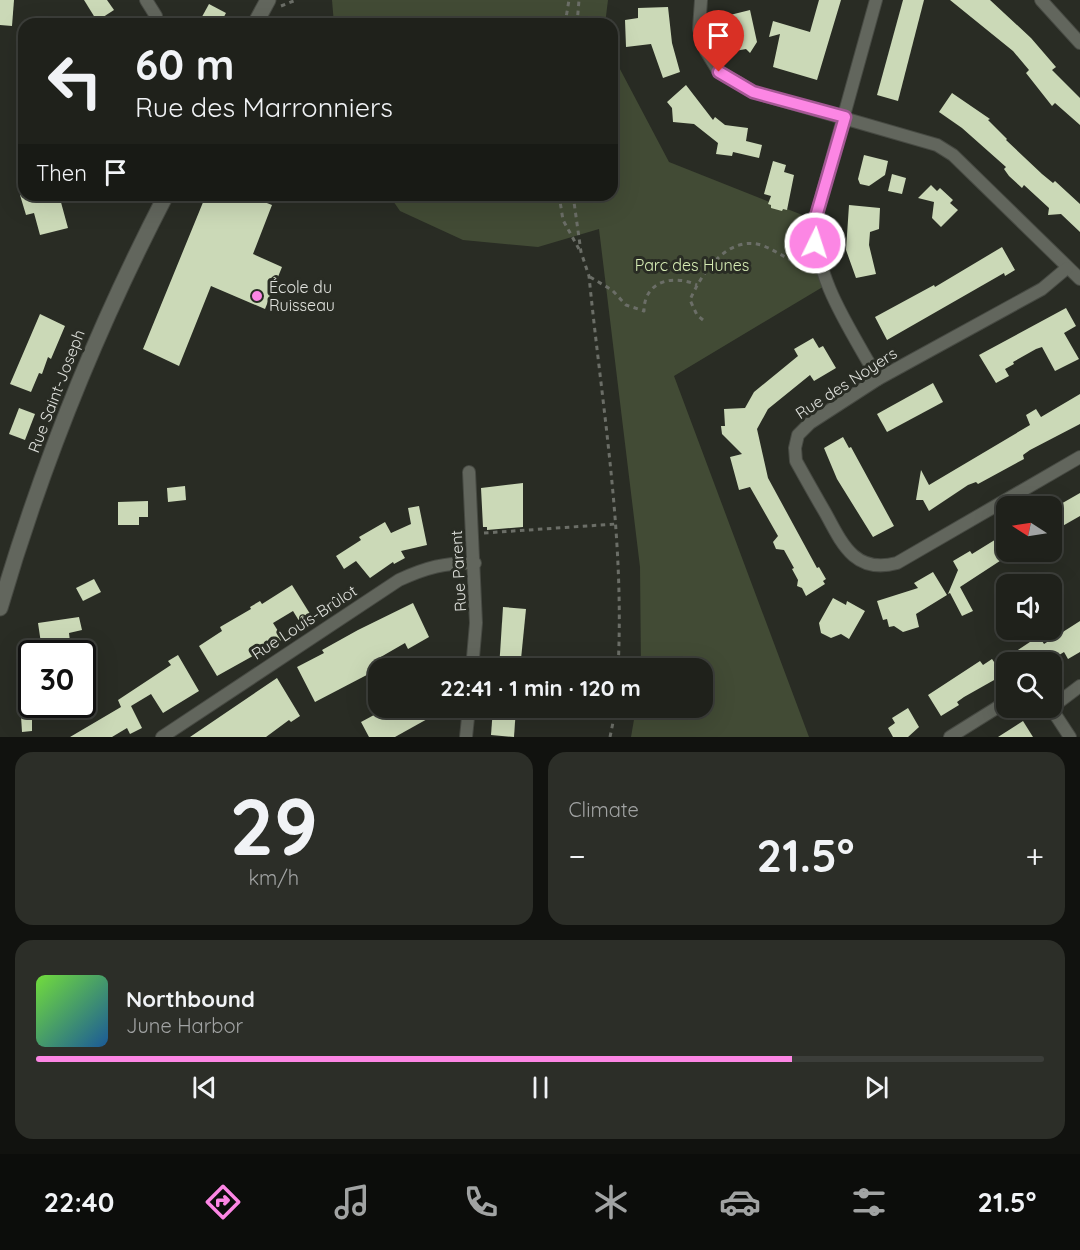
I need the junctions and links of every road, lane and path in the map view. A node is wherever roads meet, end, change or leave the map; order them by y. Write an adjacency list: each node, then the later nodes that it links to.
1 (146, 0): 8 (street)
2 (268, 0): 9 (street)
3 (569, 0): 10 (path)
4 (579, 0): 11 (path)
5 (701, 0): 13 (street)
6 (876, 0): 13 (street)
7 (1041, 0): 12 (street)
8 (156, 16)
9 (258, 18)
10 (566, 18)
11 (578, 18)
12 (1080, 43)
13 (845, 117): 18 (street); 19 (street)
14 (163, 201): 30 (street, Rue Saint-Joseph)
15 (559, 201): 17 (path)
16 (574, 201): 17 (path)
17 (581, 252): 20 (path)
18 (821, 266): 22 (path); 24 (street)
19 (1067, 268): 21 (street); 24 (street, Rue des Noyers)
20 (589, 276): 22 (path); 27 (path)
21 (1080, 279)
22 (697, 285): 23 (path)
23 (703, 320)
24 (878, 379): 25 (street, Rue des Noyers)
25 (1080, 458)
26 (469, 472): 28 (street, Rue Parent)
27 (616, 524): 28 (path); 32 (path)
28 (473, 534): 29 (street, Rue Parent)
29 (475, 563): 31 (street, Rue Parent); 39 (street, Rue Louis-Brûlot)
30 (0, 608)
31 (473, 658)
32 (618, 658)
33 (1080, 686): 34 (street)
34 (1062, 700)
35 (996, 708): 42 (street)
36 (467, 718): 40 (street)
37 (614, 718): 41 (path)
38 (1058, 718): 43 (street)
39 (162, 737)
40 (466, 737)
41 (610, 737)
42 (950, 737)
43 (1070, 737)

